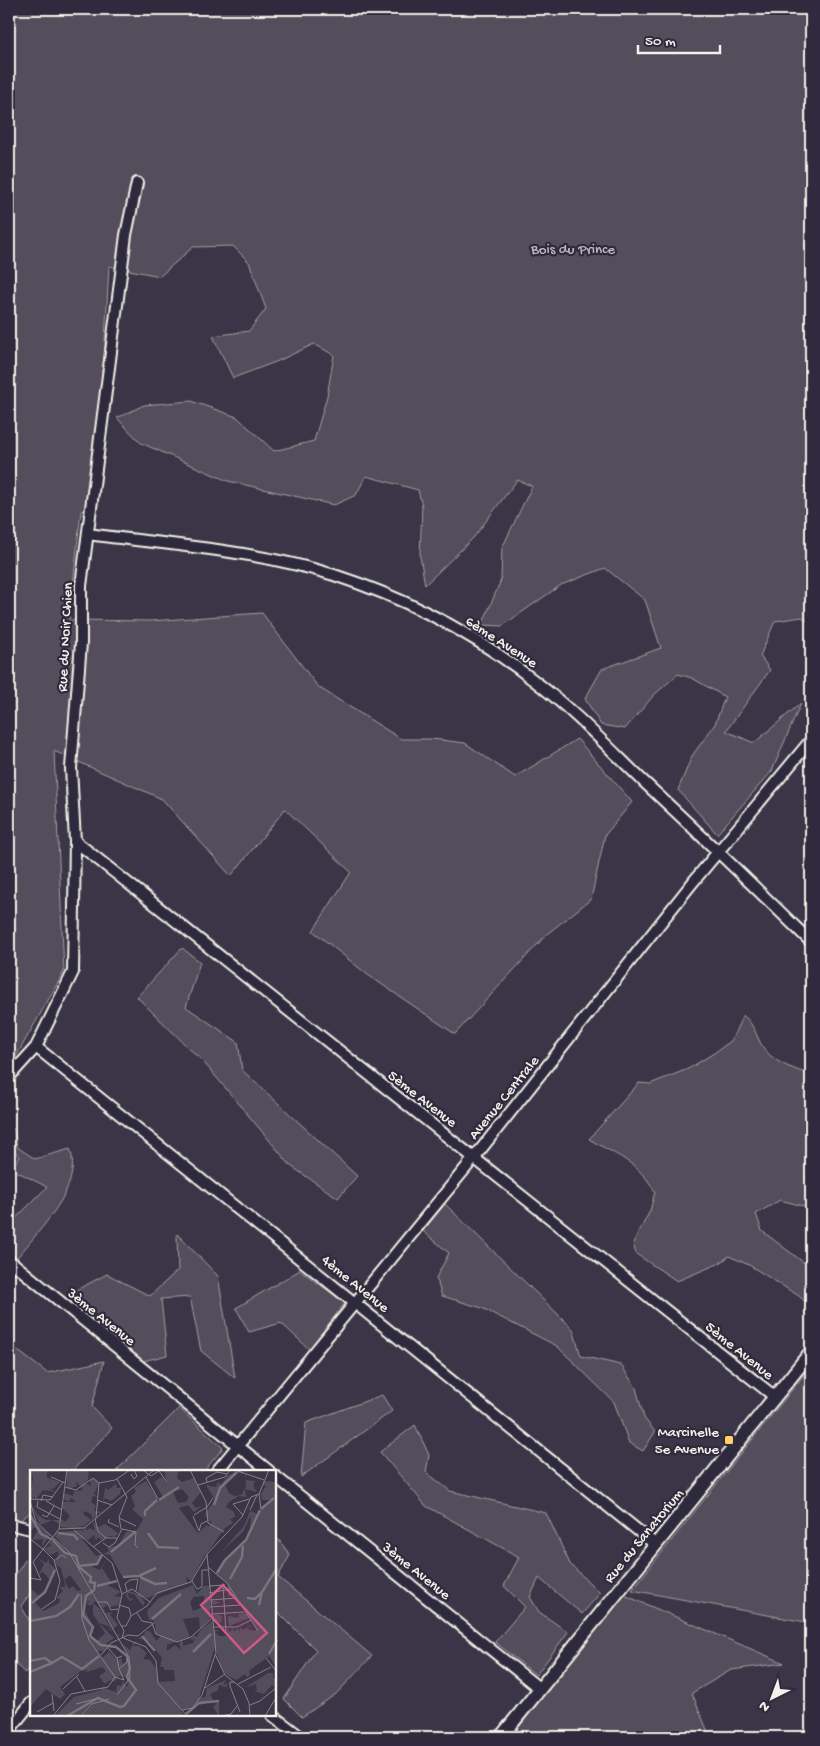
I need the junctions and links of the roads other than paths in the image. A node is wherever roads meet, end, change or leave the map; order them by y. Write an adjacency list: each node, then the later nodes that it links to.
1 (137, 183): 2 (street, Rue du Noir Chien)
2 (88, 534): 4 (street, Rue du Noir Chien); 5 (street, 6ème Avenue)
3 (811, 740): 5 (street, Avenue Centrale)
4 (75, 841): 7 (street, Rue du Noir Chien); 9 (street, 5ème Avenue)
5 (718, 852): 6 (street, 6ème Avenue); 9 (street, Avenue Centrale)
6 (811, 942)
7 (36, 1047): 8 (street, Rue du Noir Chien); 11 (street, 4ème Avenue)
8 (9, 1077)
9 (474, 1158): 11 (street, Avenue Centrale); 13 (street, 5ème Avenue)
10 (9, 1260): 14 (street, 3ème Avenue)
11 (356, 1302): 14 (street, Avenue Centrale); 20 (street, 4ème Avenue)
12 (811, 1352): 13 (street, Rue du Sanatorium)
13 (775, 1397): 20 (street, Rue du Sanatorium)
14 (237, 1445): 15 (street, Avenue Centrale); 16 (street, 3ème Avenue)
15 (217, 1470)
16 (268, 1470)
17 (276, 1477): 21 (street, 3ème Avenue)
18 (9, 1524): 19 (street)
19 (30, 1529)
20 (656, 1545): 21 (street, Rue du Sanatorium)
21 (540, 1688): 26 (street, Rue du Sanatorium)
22 (30, 1704): 24 (street)
23 (273, 1716): 25 (street)
24 (9, 1731)
25 (300, 1737)
26 (501, 1737)

